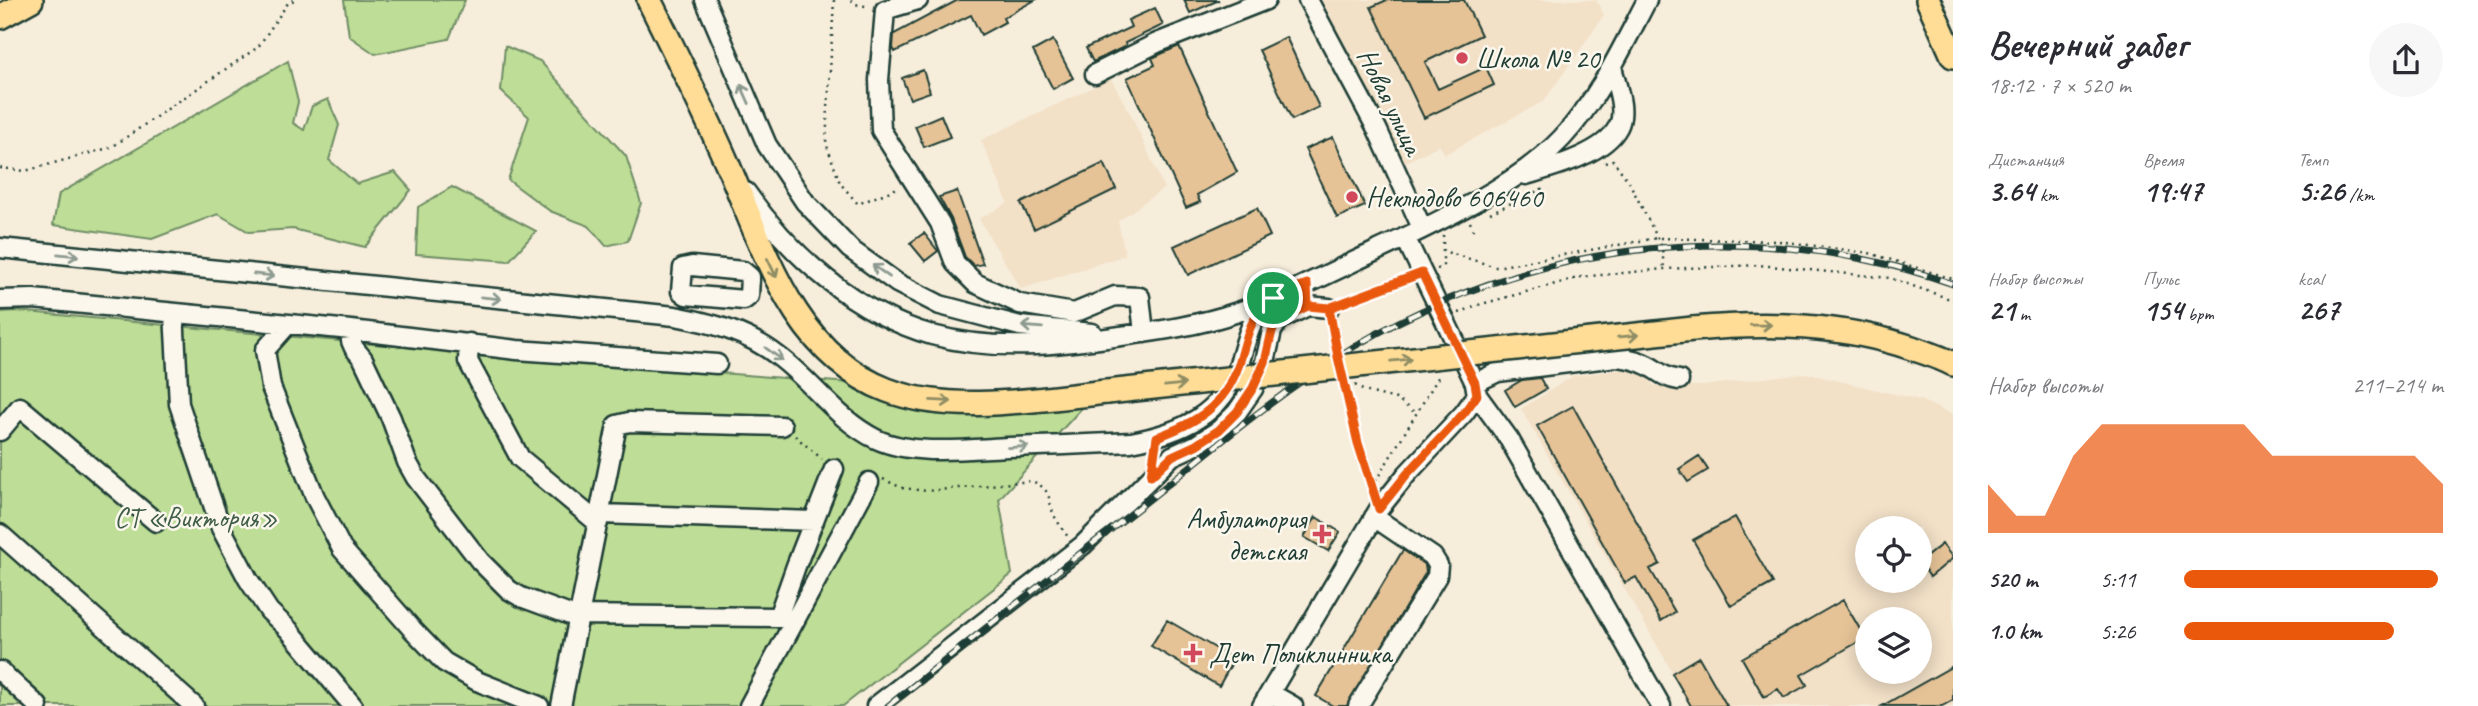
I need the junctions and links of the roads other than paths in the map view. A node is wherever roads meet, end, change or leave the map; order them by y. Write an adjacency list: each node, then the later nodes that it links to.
1 (31, 0): 9 (main road)
2 (705, 0): 29 (street, one-way to 2)
3 (918, 0): 28 (street)
4 (1266, 0): 12 (street)
5 (1308, 0): 15 (street, Новая улица)
6 (1647, 0): 11 (street)
7 (1928, 0): 10 (main road)
8 (652, 6): 13 (main road)
9 (0, 17)
10 (1953, 56)
11 (1612, 67): 14 (street); 14 (street)
12 (1095, 74)
13 (726, 160): 29 (street); 32 (main road, one-way to 32, bridge)
14 (1510, 180): 15 (street)
15 (1422, 228): 16 (street)
16 (1405, 237): 18 (street); 34 (street)
17 (0, 248): 25 (street, one-way to 25)
18 (1307, 284): 20 (street); 22 (street)
19 (715, 298): 25 (street)
20 (1273, 298): 28 (street); 37 (street)
21 (0, 300): 24 (street)
22 (1308, 306): 23 (street); 39 (street)
23 (1329, 308)
24 (174, 313): 26 (street); 52 (street)
25 (714, 323): 37 (street, one-way to 37)
26 (288, 324): 27 (street); 53 (street)
27 (351, 330): 30 (street); 46 (street)
28 (1144, 333): 29 (street)
29 (1125, 336)
30 (469, 343): 31 (street); 42 (street)
31 (717, 364)
32 (1953, 364)
33 (1679, 380): 34 (street)
34 (1476, 389): 41 (street); 59 (street)
35 (782, 426): 42 (street)
36 (0, 430): 44 (street)
37 (1157, 437): 39 (street)
38 (834, 470): 43 (street)
39 (1151, 476): 56 (street)
40 (869, 482): 47 (street)
41 (1377, 513): 49 (street); 58 (street)
42 (599, 519): 43 (street); 46 (street)
43 (814, 521): 47 (street)
44 (156, 522)
45 (0, 534): 51 (street)
46 (580, 616): 47 (street); 54 (street)
47 (786, 620): 55 (street)
48 (0, 671): 50 (street)
49 (1266, 700): 57 (street)
50 (38, 706)
51 (194, 706)
52 (353, 706)
53 (540, 706)
54 (561, 706)
55 (749, 706)
56 (876, 706)
57 (1293, 706)
58 (1358, 706)
59 (1661, 706)

